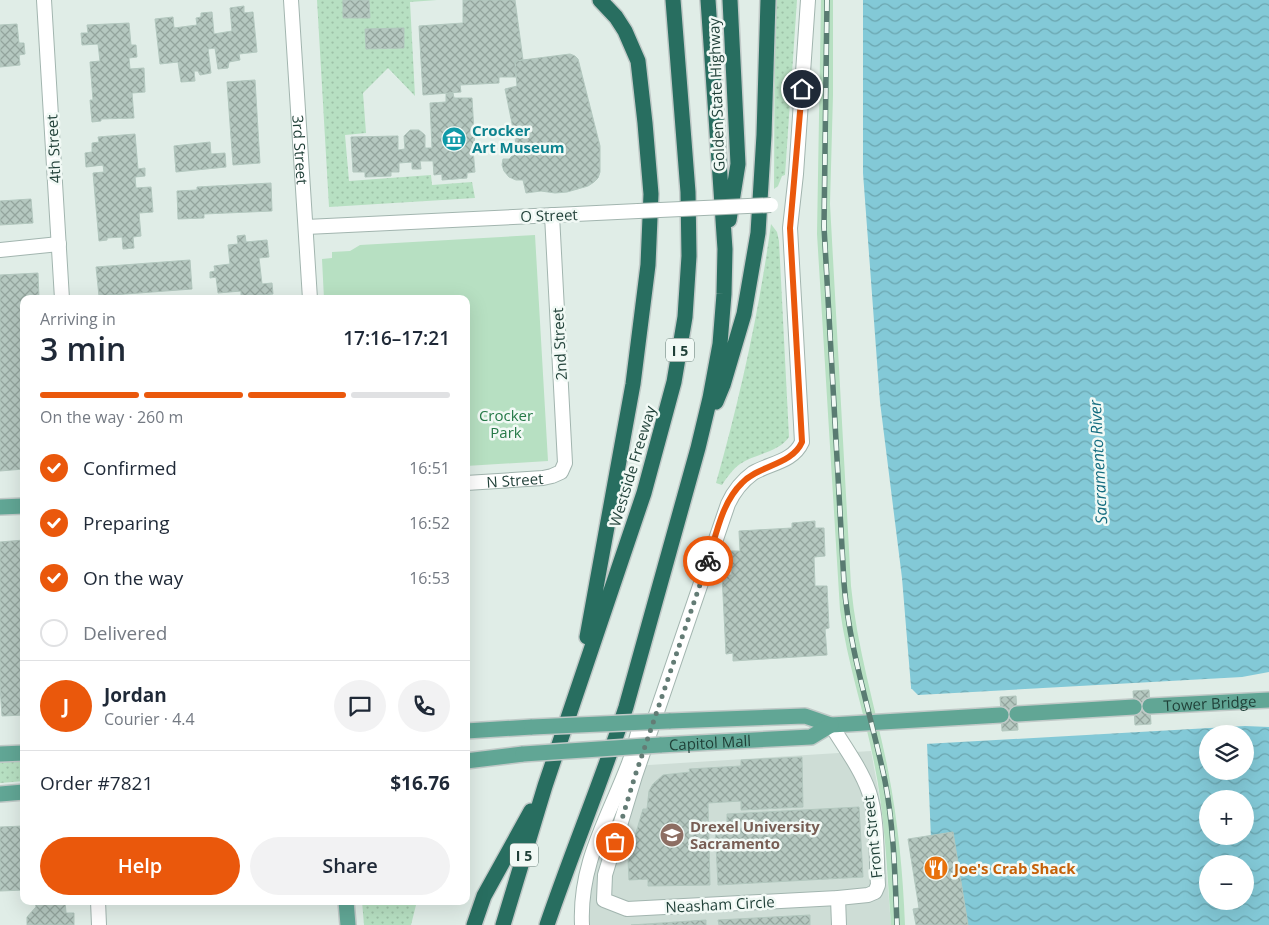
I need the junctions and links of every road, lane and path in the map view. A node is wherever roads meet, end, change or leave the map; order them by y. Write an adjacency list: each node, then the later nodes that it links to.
1 (44, 0): 12 (street, 4th Street)
2 (291, 0): 11 (street, 3rd Street)
3 (600, 0): 22 (highway)
4 (673, 0): 22 (highway, Westside Freeway / I 5)
5 (708, 0): 13 (highway, I 5)
6 (730, 0): 13 (highway, Golden State Highway)
7 (768, 0): 17 (highway)
8 (808, 0): 9 (street)
9 (792, 205): 10 (street, O Street, bridge); 38 (street, Neasham Circle)
10 (552, 215): 11 (street, O Street); 18 (street, 2nd Street)
11 (306, 227): 16 (street, 3rd Street)
12 (59, 244): 14 (street); 15 (street, 4th Street)
13 (725, 249): 17 (highway, I 5)
14 (0, 250)
15 (62, 295)
16 (310, 295)
17 (698, 448): 46 (highway, I 5)
18 (561, 472): 19 (street, N Street)
19 (470, 483)
20 (20, 506): 21 (main road)
21 (0, 507)
22 (579, 685): 35 (highway, Westside Freeway / I 5)
23 (1269, 700): 24 (main road, Tower Bridge)
24 (1150, 706)
25 (1134, 707): 26 (main road)
26 (1017, 714)
27 (1001, 715): 29 (main road, Capitol Mall)
28 (641, 722): 29 (main road, Capitol Mall, bridge); 30 (main road, Capitol Mall, bridge); 31 (street)
29 (831, 725): 31 (main road, Capitol Mall, bridge); 38 (street, Front Street)
30 (470, 731)
31 (634, 748): 34 (main road, Capitol Mall, bridge); 41 (street)
32 (20, 753): 33 (main road)
33 (0, 754)
34 (470, 761)
35 (545, 786): 44 (highway); 45 (highway, Westside Freeway / I 5)
36 (20, 792): 37 (main road)
37 (0, 794)
38 (838, 898): 47 (street)
39 (98, 905): 42 (street)
40 (346, 905): 43 (main road)
41 (581, 922)
42 (99, 925)
43 (348, 925)
44 (474, 925)
45 (503, 925)
46 (547, 925)
47 (839, 925)

